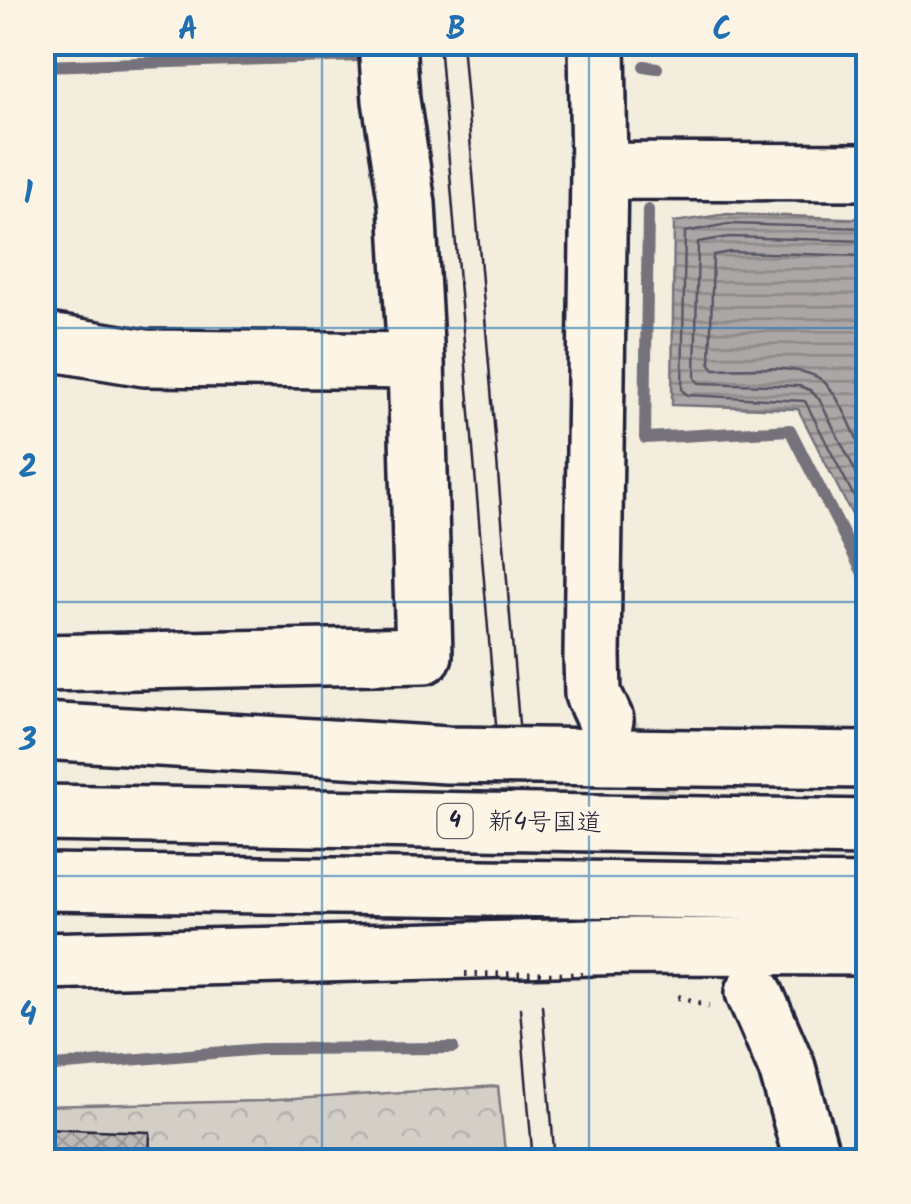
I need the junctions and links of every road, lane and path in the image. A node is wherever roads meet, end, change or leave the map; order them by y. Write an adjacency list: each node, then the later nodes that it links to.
1 (387, 42): 6 (main road)
2 (597, 42): 3 (main road)
3 (599, 171): 4 (main road); 8 (main road)
4 (868, 172)
5 (42, 340): 6 (main road)
6 (416, 362): 7 (main road)
7 (42, 663)
8 (605, 720)
9 (42, 730): 10 (main road)
10 (868, 760)
11 (42, 813): 12 (main road, 新4号国道 / 4)
12 (868, 828)
13 (42, 882): 14 (main road)
14 (868, 892)
15 (868, 947): 16 (main road)
16 (42, 961)
17 (465, 974): 18 (path, bridge)
18 (590, 974)
19 (754, 992): 20 (main road)
20 (813, 1162)

